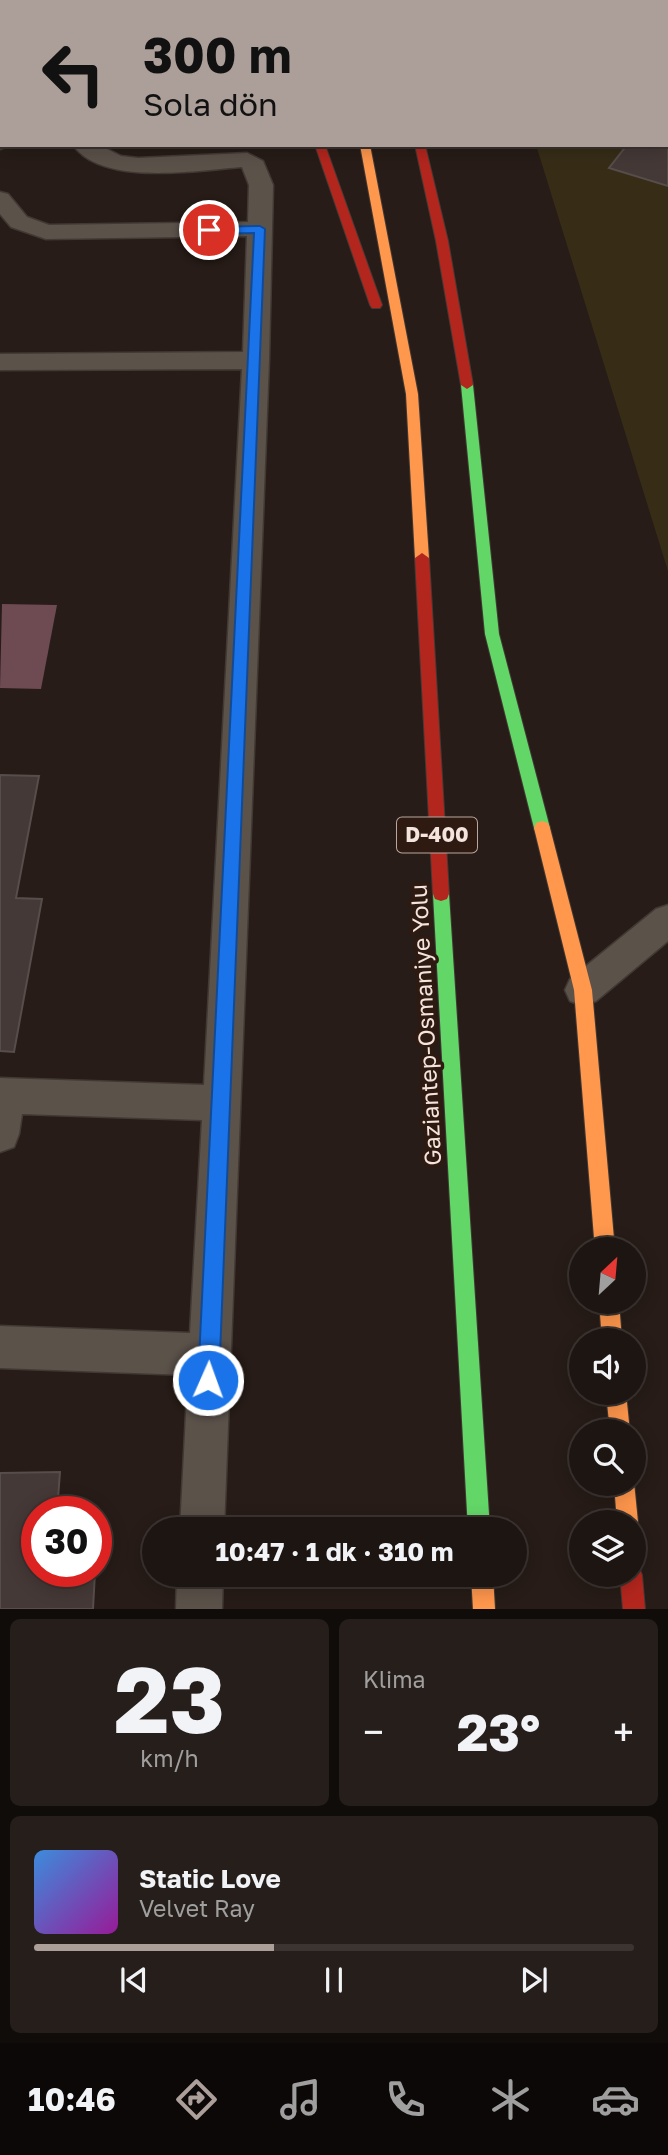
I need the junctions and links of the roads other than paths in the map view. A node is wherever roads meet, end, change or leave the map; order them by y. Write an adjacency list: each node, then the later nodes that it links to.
1 (86, 147): 7 (street)
2 (221, 147): 7 (street)
3 (321, 147): 13 (highway)
4 (365, 147): 13 (highway, Gaziantep-Osmaniye Yolu / D-400)
5 (420, 147): 10 (highway)
6 (439, 159): 10 (highway)
7 (247, 160): 9 (street)
8 (0, 199): 9 (street)
9 (260, 229): 11 (street)
10 (442, 242): 15 (highway)
11 (256, 360): 12 (street); 17 (street)
12 (0, 362)
13 (412, 394): 23 (highway, Gaziantep-Osmaniye Yolu / D-400)
14 (668, 920): 15 (street)
15 (583, 990): 19 (highway)
16 (3, 1097): 17 (street); 18 (street)
17 (221, 1103): 21 (street)
18 (0, 1134)
19 (604, 1237)
20 (0, 1347): 21 (street)
21 (209, 1355): 22 (street)
22 (203, 1517)
23 (478, 1517)
24 (200, 1587): 27 (street)
25 (483, 1587): 28 (highway)
26 (632, 1587): 29 (highway)
27 (199, 1609)
28 (484, 1609)
29 (634, 1609)

